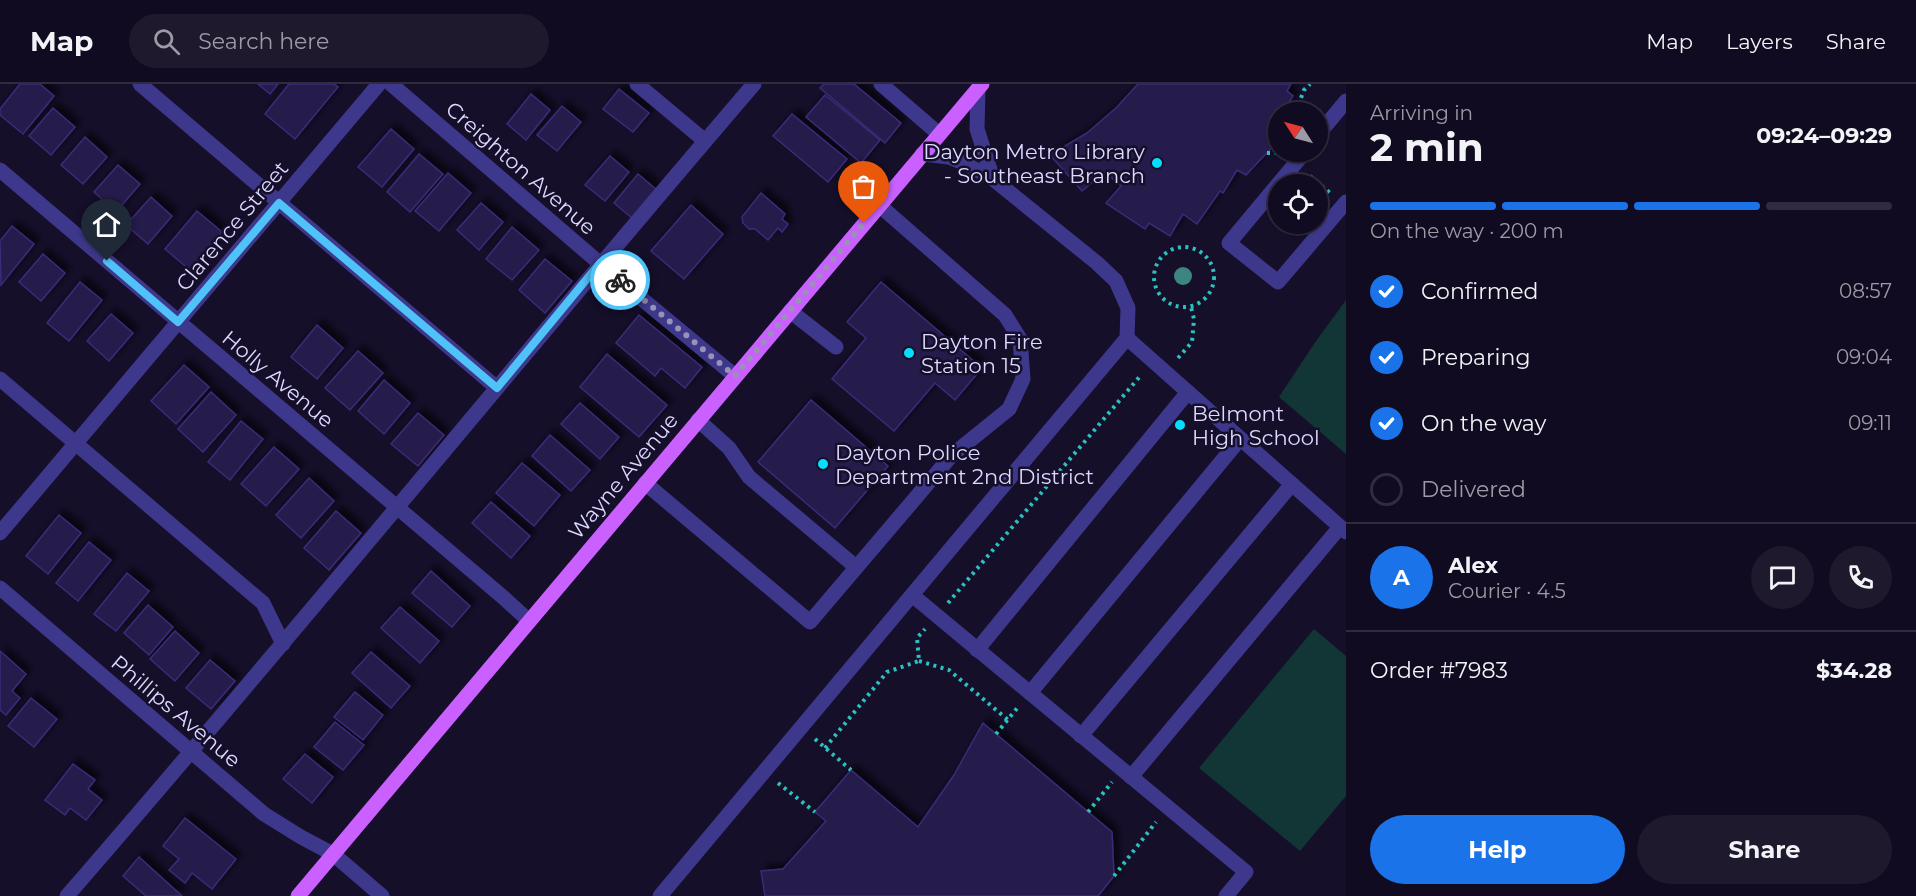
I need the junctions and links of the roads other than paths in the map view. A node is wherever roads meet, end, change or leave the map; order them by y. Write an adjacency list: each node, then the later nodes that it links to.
1 (140, 84): 17 (street)
2 (379, 84): 17 (street, Clarence Street)
3 (391, 84): 19 (street, Creighton Avenue)
4 (637, 84): 11 (street)
5 (754, 84): 11 (street)
6 (881, 84): 10 (street)
7 (980, 86): 10 (main road, Wayne Avenue); 15 (street)
8 (1346, 101): 9 (street)
9 (1328, 123)
10 (939, 134): 12 (main road, Wayne Avenue)
11 (705, 141): 19 (street)
12 (922, 154): 15 (street); 18 (main road, Wayne Avenue)
13 (1297, 162): 16 (street)
14 (0, 170): 21 (street, Holly Avenue)
15 (993, 179): 22 (street)
16 (1346, 202)
17 (279, 203): 21 (street, Clarence Street); 26 (street)
18 (879, 205): 20 (main road, Wayne Avenue); 36 (street)
19 (600, 263): 24 (street, Creighton Avenue); 26 (street)
20 (790, 310): 23 (street); 24 (main road, Wayne Avenue)
21 (178, 322): 30 (street, Clarence Street); 33 (street, Holly Avenue)
22 (1127, 338): 27 (street); 38 (street)
23 (836, 346)
24 (735, 376): 28 (main road, Wayne Avenue)
25 (0, 379): 30 (street)
26 (497, 388): 33 (street)
27 (1188, 392): 29 (street); 41 (street)
28 (698, 420): 31 (main road, Wayne Avenue); 36 (street)
29 (1240, 438): 32 (street); 42 (street)
30 (76, 443): 35 (street, Clarence Street); 40 (street)
31 (645, 483): 36 (street); 39 (main road, Wayne Avenue)
32 (1292, 484): 34 (street); 43 (street)
33 (398, 508): 39 (street, Holly Avenue); 40 (street)
34 (1343, 529): 45 (street)
35 (0, 533)
36 (856, 567)
37 (0, 588): 44 (street, Phillips Avenue)
38 (912, 595): 41 (street); 50 (street)
39 (529, 621): 46 (main road, Wayne Avenue)
40 (283, 644): 44 (street)
41 (977, 650): 42 (street)
42 (1030, 693): 43 (street)
43 (1081, 736): 45 (street)
44 (192, 752): 46 (street, Phillips Avenue); 47 (street)
45 (1126, 773): 51 (street)
46 (333, 854): 48 (main road, Wayne Avenue); 49 (street, Phillips Avenue)
47 (67, 896)
48 (298, 896)
49 (382, 896)
50 (660, 896)
51 (1226, 896)

